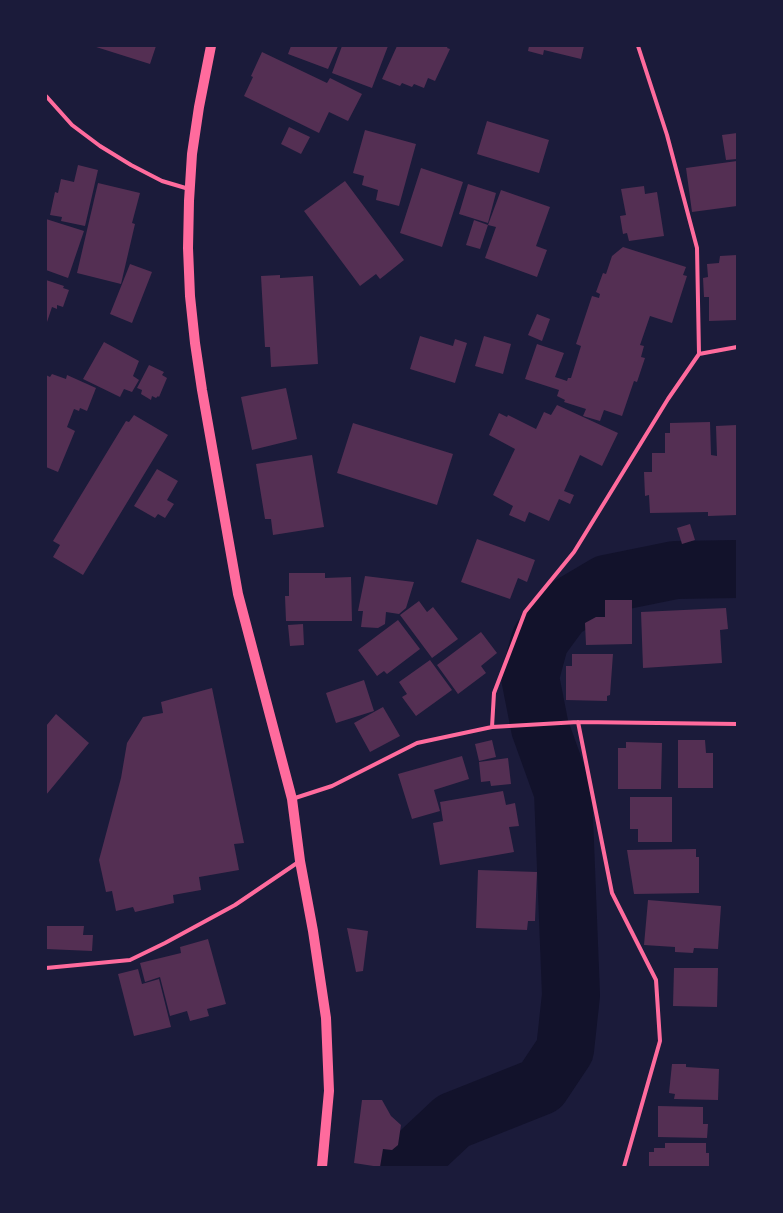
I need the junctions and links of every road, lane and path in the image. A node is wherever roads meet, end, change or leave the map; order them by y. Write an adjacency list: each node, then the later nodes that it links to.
1 (211, 46): 4 (main road)
2 (638, 46): 6 (street)
3 (46, 96): 4 (street)
4 (190, 189): 10 (main road)
5 (737, 347): 6 (street)
6 (699, 354): 9 (street)
7 (578, 722): 8 (street); 9 (street); 14 (street)
8 (737, 724)
9 (492, 727): 10 (street)
10 (292, 799): 11 (main road)
11 (300, 861): 12 (street); 13 (main road)
12 (46, 968)
13 (322, 1167)
14 (624, 1167)

